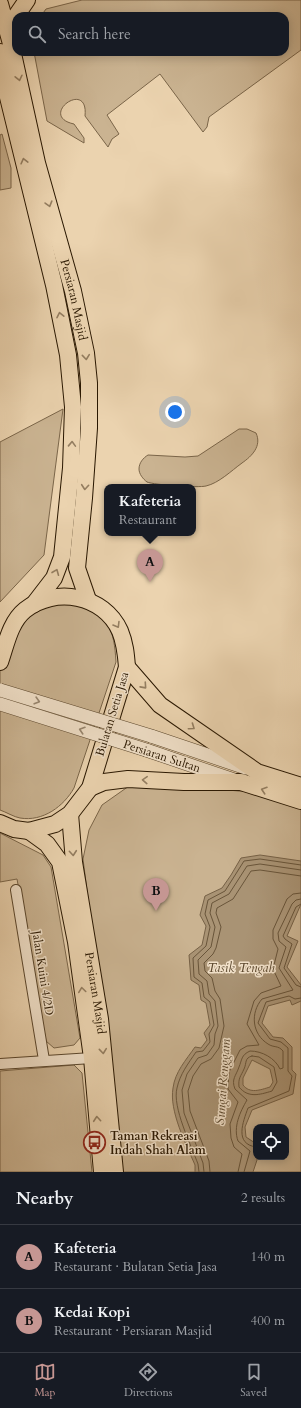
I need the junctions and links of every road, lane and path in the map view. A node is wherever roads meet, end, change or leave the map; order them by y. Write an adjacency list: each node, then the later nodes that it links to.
1 (27, 0): 3 (main road)
2 (0, 4): 5 (main road, Persiaran Masjid)
3 (19, 12)
4 (12, 32): 5 (main road)
5 (10, 40): 6 (main road, Persiaran Masjid, one-way to 6)
6 (12, 49)
7 (0, 52): 10 (main road)
8 (14, 56): 11 (main road, Persiaran Masjid, one-way to 11)
9 (0, 69): 10 (main road, Persiaran Masjid)
10 (6, 89): 12 (main road, Persiaran Masjid, one-way to 10)
11 (88, 600): 12 (main road, Bulatan Setia Jasa); 14 (main road, Bulatan Setia Jasa, one-way to 14)
12 (34, 604): 13 (main road, Bulatan Setia Jasa)
13 (0, 662)
14 (127, 667): 17 (main road, one-way to 17); 19 (main road, Bulatan Setia Jasa)
15 (0, 690): 17 (street, Persiaran Sultan, one-way to 17, bridge)
16 (0, 704): 18 (street, Persiaran Sultan, one-way to 16, bridge)
17 (257, 772): 20 (main road, Persiaran Sultan)
18 (241, 782): 19 (main road, one-way to 19); 20 (main road, Persiaran Sultan, one-way to 18)
19 (90, 788): 21 (main road, Bulatan Setia Jasa)
20 (296, 792)
21 (70, 814): 23 (main road, Bulatan Setia Jasa); 29 (main road, Persiaran Masjid, one-way to 29)
22 (0, 823): 23 (main road, Bulatan Setia Jasa)
23 (28, 831): 25 (main road, Persiaran Masjid, one-way to 23)
24 (16, 890): 26 (street, Jalan Kuini 4/2D)
25 (92, 1058): 26 (street); 28 (main road, Persiaran Masjid, one-way to 25)
26 (44, 1060): 27 (street)
27 (0, 1064)
28 (102, 1172)
29 (116, 1172)

